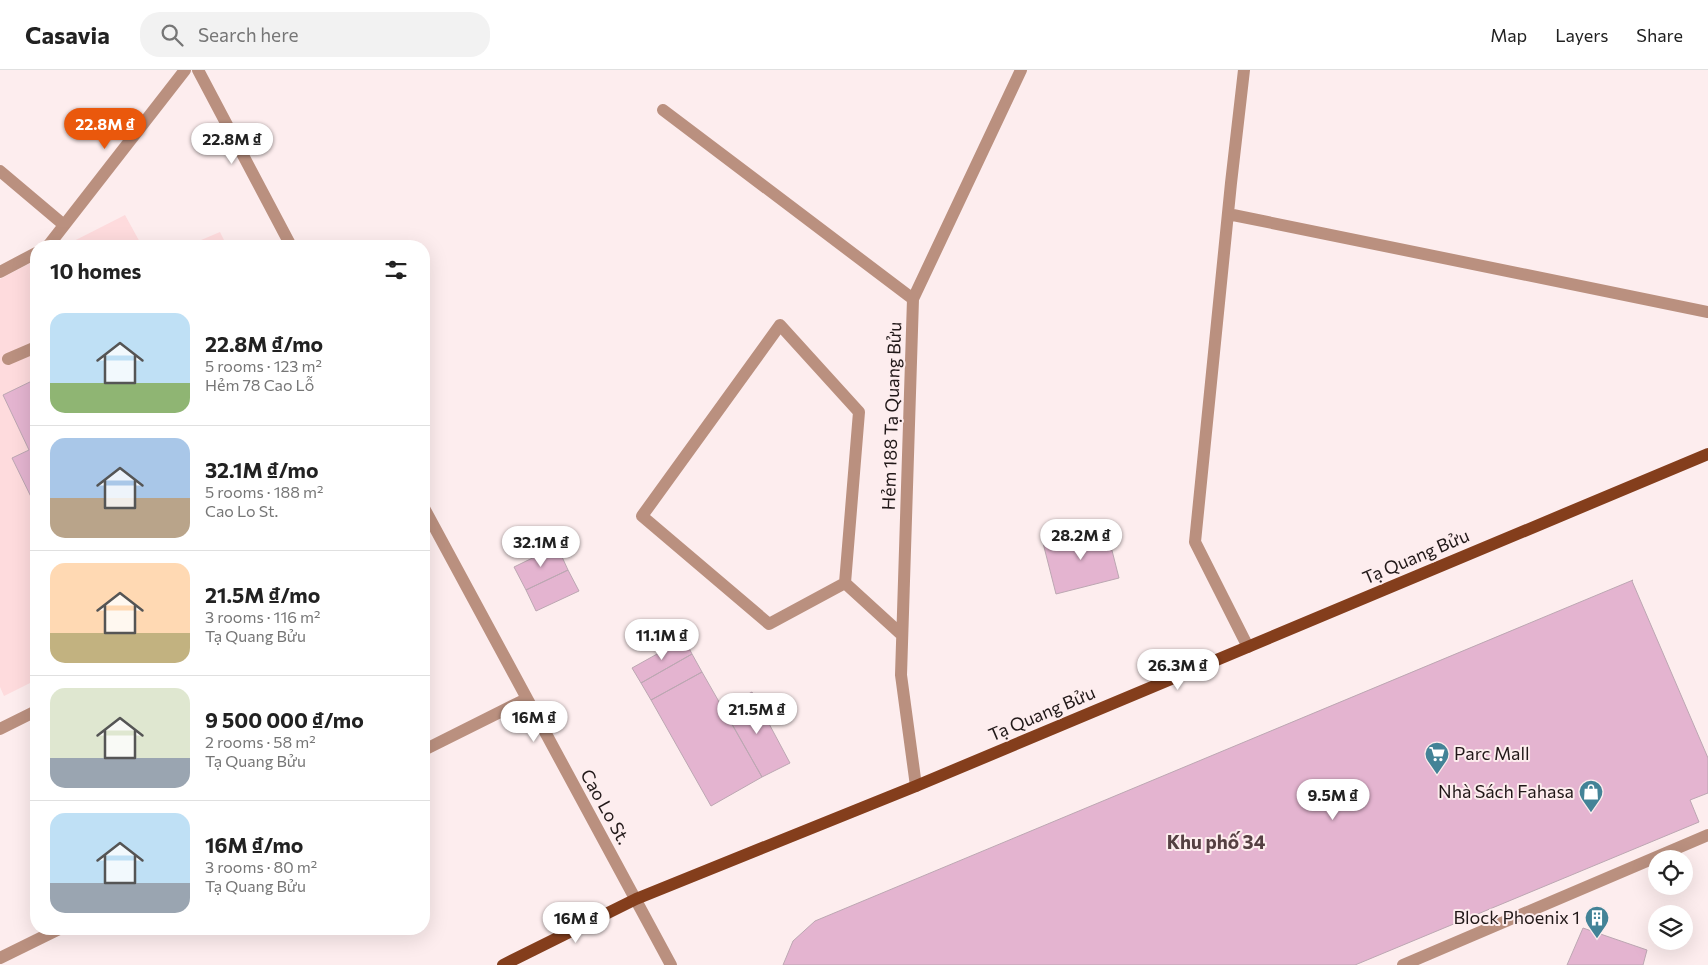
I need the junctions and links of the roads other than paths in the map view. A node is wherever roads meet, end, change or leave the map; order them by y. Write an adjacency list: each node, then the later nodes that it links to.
1 (185, 70): 8 (street)
2 (198, 70): 10 (street)
3 (1022, 70): 13 (street, Hẻm 188 Tạ Quang Bửu)
4 (1244, 70): 7 (street)
5 (663, 110): 13 (street)
6 (0, 171): 8 (street)
7 (1228, 214): 14 (street); 21 (street)
8 (64, 225): 9 (street)
9 (53, 240)
10 (288, 240)
11 (30, 256): 12 (street)
12 (0, 272)
13 (913, 299): 20 (street, Hẻm 188 Tạ Quang Bửu)
14 (1708, 312)
15 (30, 349): 16 (street)
16 (8, 359)
17 (1708, 454): 21 (main road, Tạ Quang Bửu)
18 (430, 523): 22 (street, Cao Lo St.)
19 (845, 583): 19 (street); 20 (street)
20 (902, 635): 26 (street, Hẻm 188 Tạ Quang Bửu)
21 (1248, 647): 26 (main road, Tạ Quang Bửu)
22 (526, 699): 25 (street); 28 (street, Cao Lo St.)
23 (30, 714): 24 (street)
24 (0, 729)
25 (430, 747)
26 (916, 786): 28 (main road, Tạ Quang Bửu)
27 (1708, 835): 33 (street)
28 (636, 899): 31 (main road, Tạ Quang Bửu); 32 (street, Cao Lo St.)
29 (47, 935): 30 (street)
30 (0, 958)
31 (503, 965)
32 (671, 965)
33 (1403, 965)

